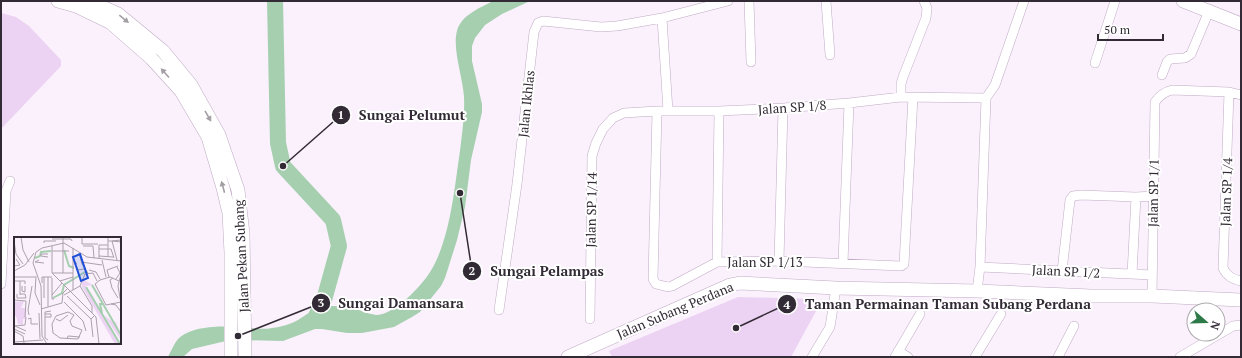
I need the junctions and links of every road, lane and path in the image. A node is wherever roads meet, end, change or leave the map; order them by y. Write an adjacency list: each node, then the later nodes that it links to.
1 (58, 1): 53 (main road, Jalan Pekan Subang, one-way to 1)
2 (89, 1): 52 (main road, Jalan Pekan Subang, one-way to 52)
3 (728, 1): 11 (street, Jalan Ikhlas)
4 (749, 1): 14 (street)
5 (826, 1): 13 (street)
6 (924, 1): 19 (street)
7 (1024, 1): 21 (street)
8 (1115, 1): 15 (street)
9 (1183, 1): 10 (main road)
10 (1208, 11): 12 (main road); 16 (street)
11 (662, 18): 25 (street); 44 (street, Jalan Ikhlas)
12 (1241, 24)
13 (830, 55)
14 (751, 62)
15 (1095, 63)
16 (1162, 75)
17 (1229, 92): 18 (street); 29 (street, Jalan SP 1/1); 38 (street, Jalan SP 1/4)
18 (1241, 95)
19 (901, 97): 20 (street, Jalan SP 1/8); 22 (street, Jalan SP 1/8)
20 (913, 97): 21 (street, Jalan SP 1/8); 33 (street, Jalan SP 1/13)
21 (986, 98): 34 (street)
22 (849, 103): 23 (street, Jalan SP 1/8); 33 (street)
23 (783, 108): 26 (street, Jalan SP 1/8); 31 (street)
24 (657, 111): 25 (street, Jalan SP 1/8); 27 (street, Jalan SP 1/8); 32 (street, Jalan SP 1/13)
25 (668, 111): 26 (street, Jalan SP 1/8)
26 (719, 111): 32 (street)
27 (603, 129): 47 (street, Jalan SP 1/14)
28 (10, 180): 39 (street)
29 (1153, 196): 30 (street); 37 (street, Jalan SP 1/1)
30 (1136, 197): 35 (street); 36 (street)
31 (779, 261): 32 (street, Jalan SP 1/13); 33 (street, Jalan SP 1/13)
32 (717, 262)
33 (843, 264)
34 (980, 267): 35 (street, Jalan SP 1/2); 41 (street)
35 (1062, 271): 36 (street, Jalan SP 1/2)
36 (1132, 274): 37 (street, Jalan SP 1/2)
37 (1152, 274): 42 (street, Jalan SP 1/1)
38 (1241, 281)
39 (1, 284)
40 (836, 288): 41 (main road, Jalan Subang Perdana); 50 (main road, Jalan Subang Perdana); 55 (street)
41 (977, 291): 42 (main road, Jalan Subang Perdana)
42 (1152, 296): 43 (main road, Jalan Subang Perdana)
43 (1241, 300)
44 (499, 310)
45 (920, 314): 51 (street)
46 (1001, 314): 57 (street)
47 (590, 319)
48 (1241, 325): 59 (street)
49 (1074, 326): 58 (street)
50 (586, 354): 54 (main road, Jalan Subang Perdana)
51 (896, 354): 56 (street)
52 (246, 356)
53 (231, 357)
54 (568, 357)
55 (812, 357)
56 (908, 357)
57 (975, 357)
58 (1058, 357)
59 (1180, 357)

